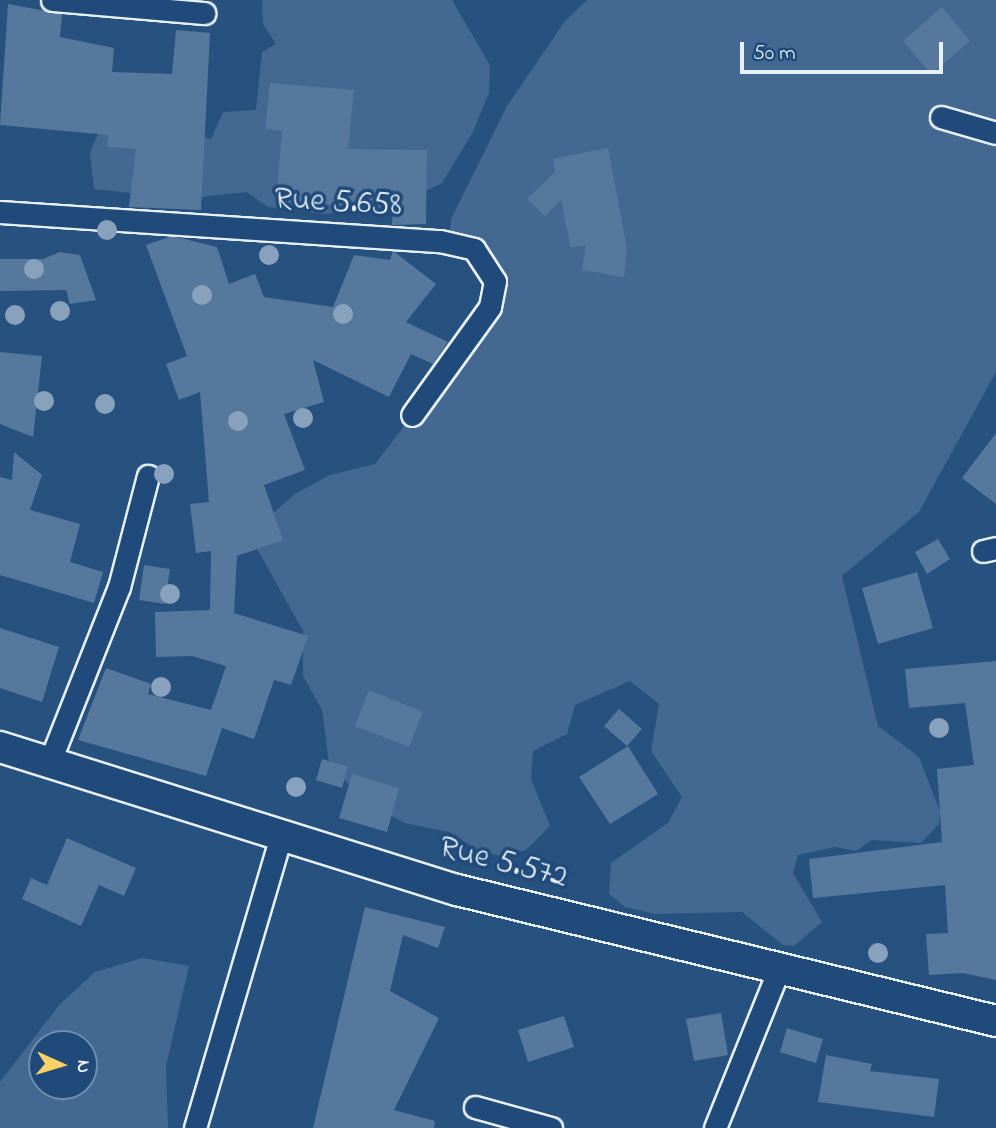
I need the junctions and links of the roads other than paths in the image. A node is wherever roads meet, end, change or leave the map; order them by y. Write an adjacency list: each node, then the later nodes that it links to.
1 (51, 0): 2 (street)
2 (204, 13)
3 (941, 117): 4 (street)
4 (996, 132)
5 (0, 212): 6 (street, Rue 5.658)
6 (412, 415)
7 (148, 476): 9 (street)
8 (0, 747): 9 (street, Rue 5.572)
9 (50, 761): 10 (street, Rue 5.572)
10 (280, 839): 11 (street, Rue 5.572); 14 (street)
11 (779, 969): 12 (street, Rue 5.572); 16 (street)
12 (996, 1021)
13 (475, 1107): 15 (street)
14 (195, 1128)
15 (551, 1128)
16 (715, 1128)

